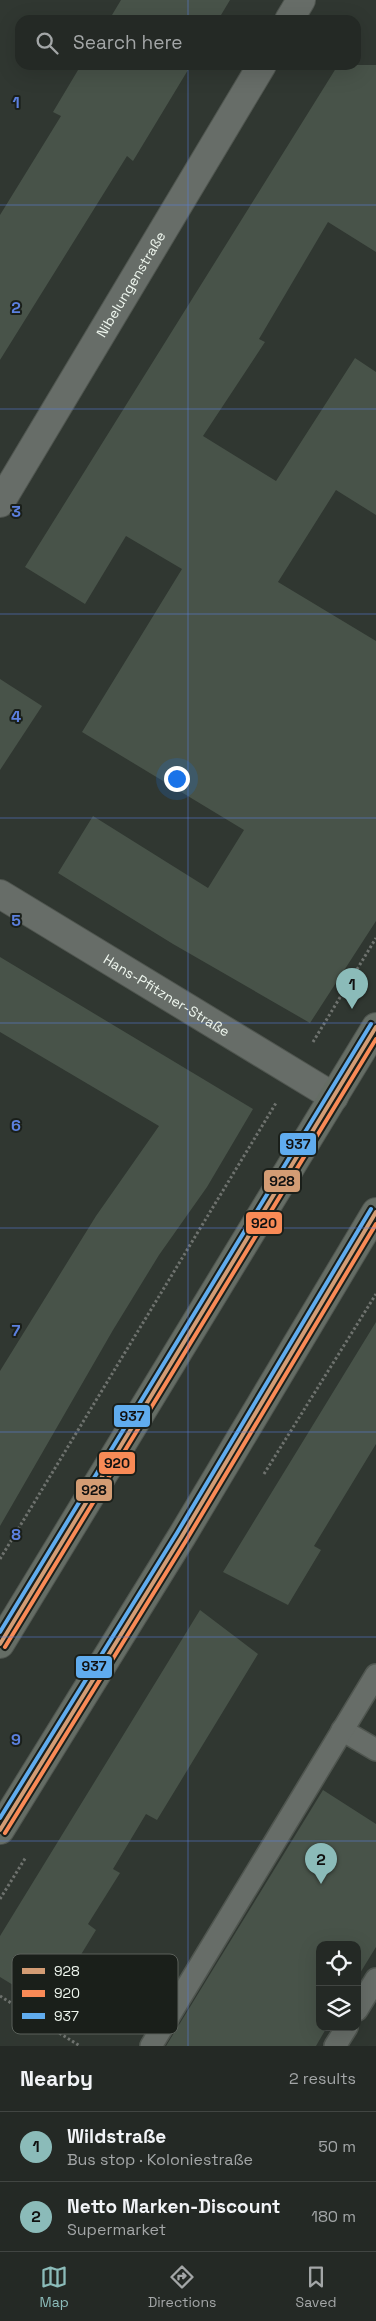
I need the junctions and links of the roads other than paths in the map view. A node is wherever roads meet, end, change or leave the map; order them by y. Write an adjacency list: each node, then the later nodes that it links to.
1 (301, 0): 2 (street)
2 (292, 15)
3 (259, 70): 4 (street, Nibelungenstraße)
4 (0, 503)
5 (0, 894): 7 (street, Hans-Pfitzner-Straße)
6 (376, 1027): 7 (main road)
7 (334, 1097): 9 (main road)
8 (376, 1212): 13 (main road)
9 (0, 1644)
10 (376, 1675): 11 (lane)
11 (342, 1730): 12 (lane); 15 (lane)
12 (376, 1750)
13 (0, 1830)
14 (376, 1979): 16 (lane)
15 (178, 2001)
16 (361, 2003)
17 (344, 2031): 20 (lane)
18 (158, 2034): 19 (lane)
19 (151, 2046)
20 (335, 2046)

